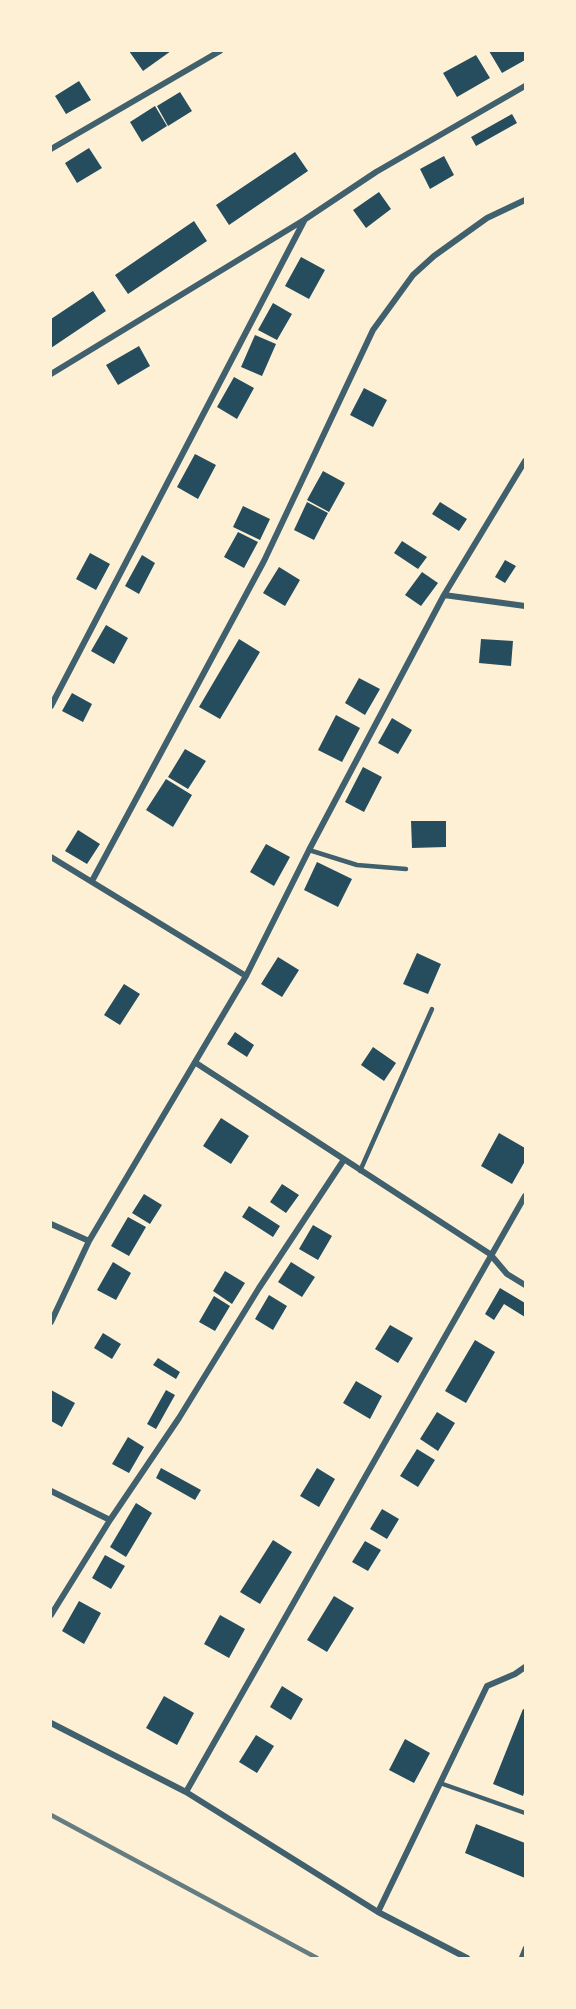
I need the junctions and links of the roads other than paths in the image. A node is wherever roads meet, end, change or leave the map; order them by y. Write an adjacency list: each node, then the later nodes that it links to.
1 (220, 51): 3 (street)
2 (525, 86): 5 (street)
3 (51, 149)
4 (525, 200): 14 (street)
5 (304, 220): 6 (street); 10 (street)
6 (51, 374)
7 (525, 461): 8 (street)
8 (444, 595): 9 (street); 11 (street)
9 (525, 606)
10 (51, 706)
11 (309, 850): 13 (lane); 15 (street)
12 (51, 857): 14 (street)
13 (406, 869)
14 (92, 881): 15 (street)
15 (246, 976): 17 (street)
16 (432, 1009): 19 (lane)
17 (196, 1063): 18 (street); 22 (street)
18 (343, 1161): 19 (street); 27 (street)
19 (360, 1171): 23 (street)
20 (525, 1196): 23 (street)
21 (51, 1224): 22 (street)
22 (89, 1241): 25 (street)
23 (490, 1254): 24 (street); 32 (street)
24 (525, 1285)
25 (51, 1322)
26 (51, 1491): 27 (street)
27 (110, 1520): 28 (street)
28 (51, 1615)
29 (525, 1667): 31 (street)
30 (51, 1722): 32 (street)
31 (440, 1783): 33 (lane); 34 (street)
32 (186, 1792): 34 (street)
33 (525, 1813)
34 (378, 1912): 36 (street)
35 (525, 1948): 37 (lane)
36 (467, 1958)
37 (521, 1958)

